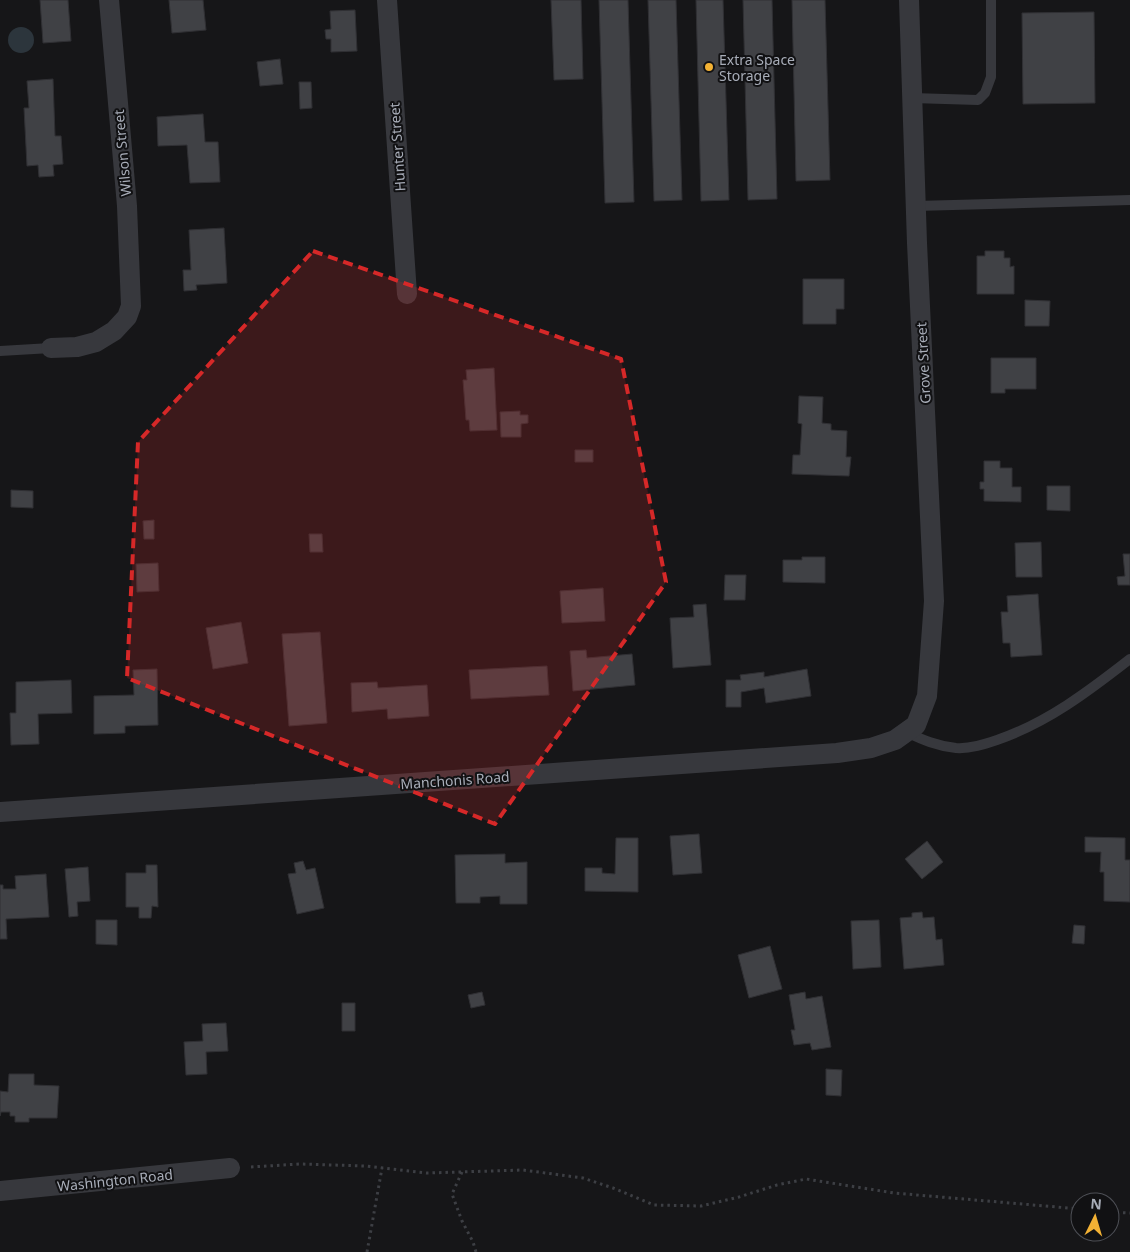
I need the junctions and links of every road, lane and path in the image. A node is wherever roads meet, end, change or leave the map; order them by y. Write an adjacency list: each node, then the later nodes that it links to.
1 (109, 0): 9 (street, Wilson Street)
2 (387, 0): 8 (street, Hunter Street)
3 (909, 0): 5 (street, Grove Street)
4 (991, 0): 5 (lane)
5 (912, 98): 7 (street, Grove Street)
6 (1130, 200): 7 (lane)
7 (916, 206): 12 (street, Grove Street)
8 (407, 294)
9 (51, 348): 10 (lane)
10 (0, 351)
11 (1130, 659): 12 (lane)
12 (911, 728): 13 (street, Manchonis Road)
13 (0, 812)
14 (230, 1168): 15 (path); 17 (street, Washington Road)
15 (382, 1168): 16 (path); 19 (path)
16 (462, 1172): 18 (path); 20 (path)
17 (0, 1191)
18 (1070, 1208)
19 (367, 1252)
20 (476, 1252)

